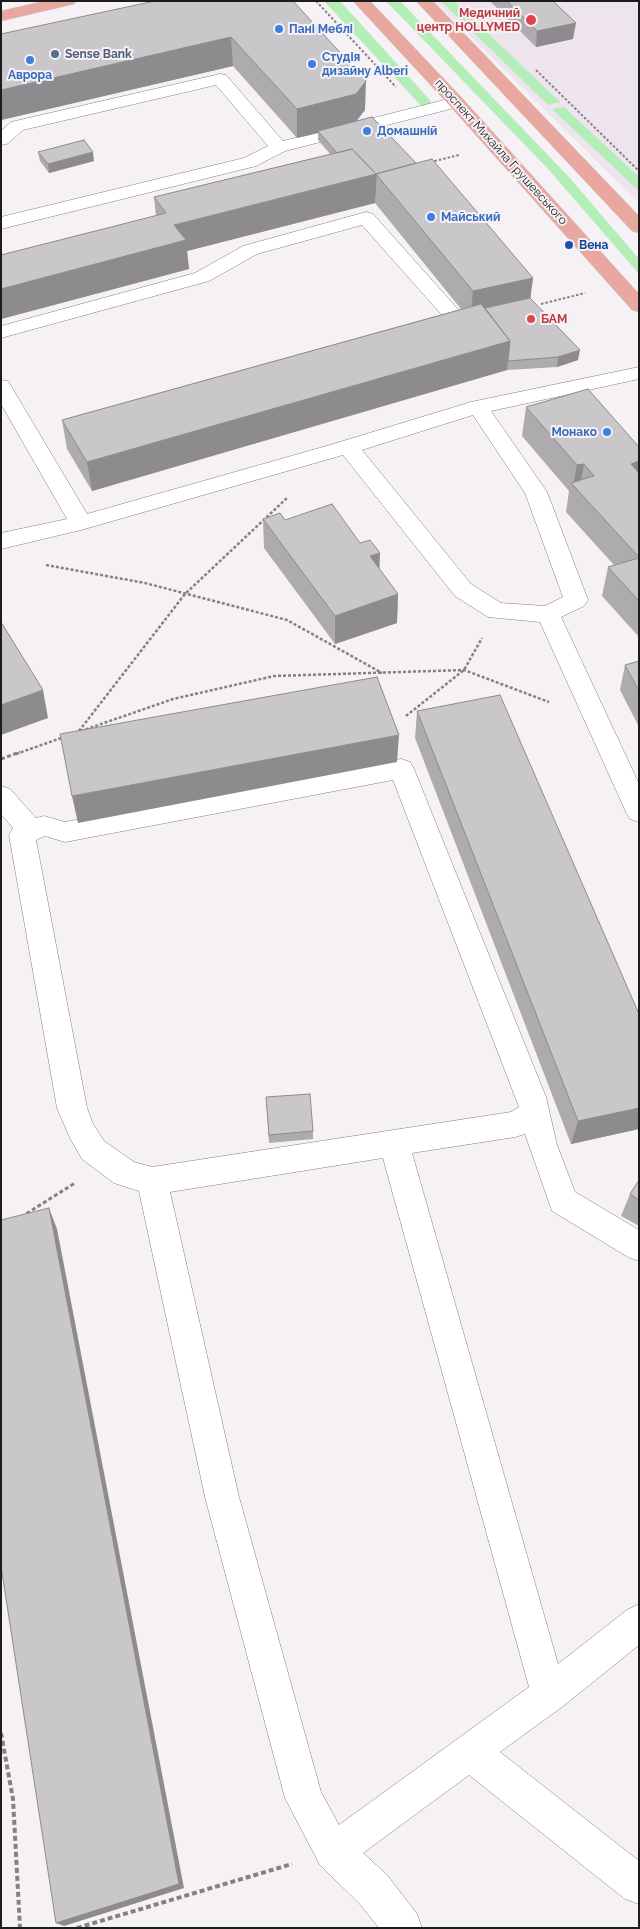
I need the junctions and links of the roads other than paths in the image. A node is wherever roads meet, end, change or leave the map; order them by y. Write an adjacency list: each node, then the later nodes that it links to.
1 (68, 1): 4 (main road)
2 (362, 1): 5 (main road, проспект Михайла Грушевського)
3 (424, 1): 9 (main road)
4 (1, 16)
5 (456, 102): 7 (lane); 10 (main road, проспект Михайла Грушевського)
6 (1, 140): 7 (lane)
7 (279, 147): 8 (lane)
8 (1, 222)
9 (639, 227)
10 (639, 306)
11 (456, 319): 12 (lane)
12 (1, 332)
13 (639, 373): 15 (lane)
14 (1, 386): 17 (lane)
15 (478, 407): 16 (lane); 19 (lane)
16 (348, 447): 17 (lane); 19 (lane)
17 (81, 523): 18 (lane)
18 (1, 541)
19 (548, 614): 21 (lane)
20 (1, 796): 22 (lane)
21 (639, 812)
22 (31, 830): 23 (lane); 25 (lane)
23 (534, 1114): 24 (lane); 26 (lane)
24 (394, 1143): 25 (lane); 28 (lane)
25 (152, 1181): 30 (lane)
26 (639, 1247)
27 (639, 1622): 28 (lane)
28 (548, 1694): 29 (lane)
29 (470, 1752): 30 (lane); 31 (lane)
30 (333, 1852): 32 (lane)
31 (639, 1885)
32 (403, 1928)

